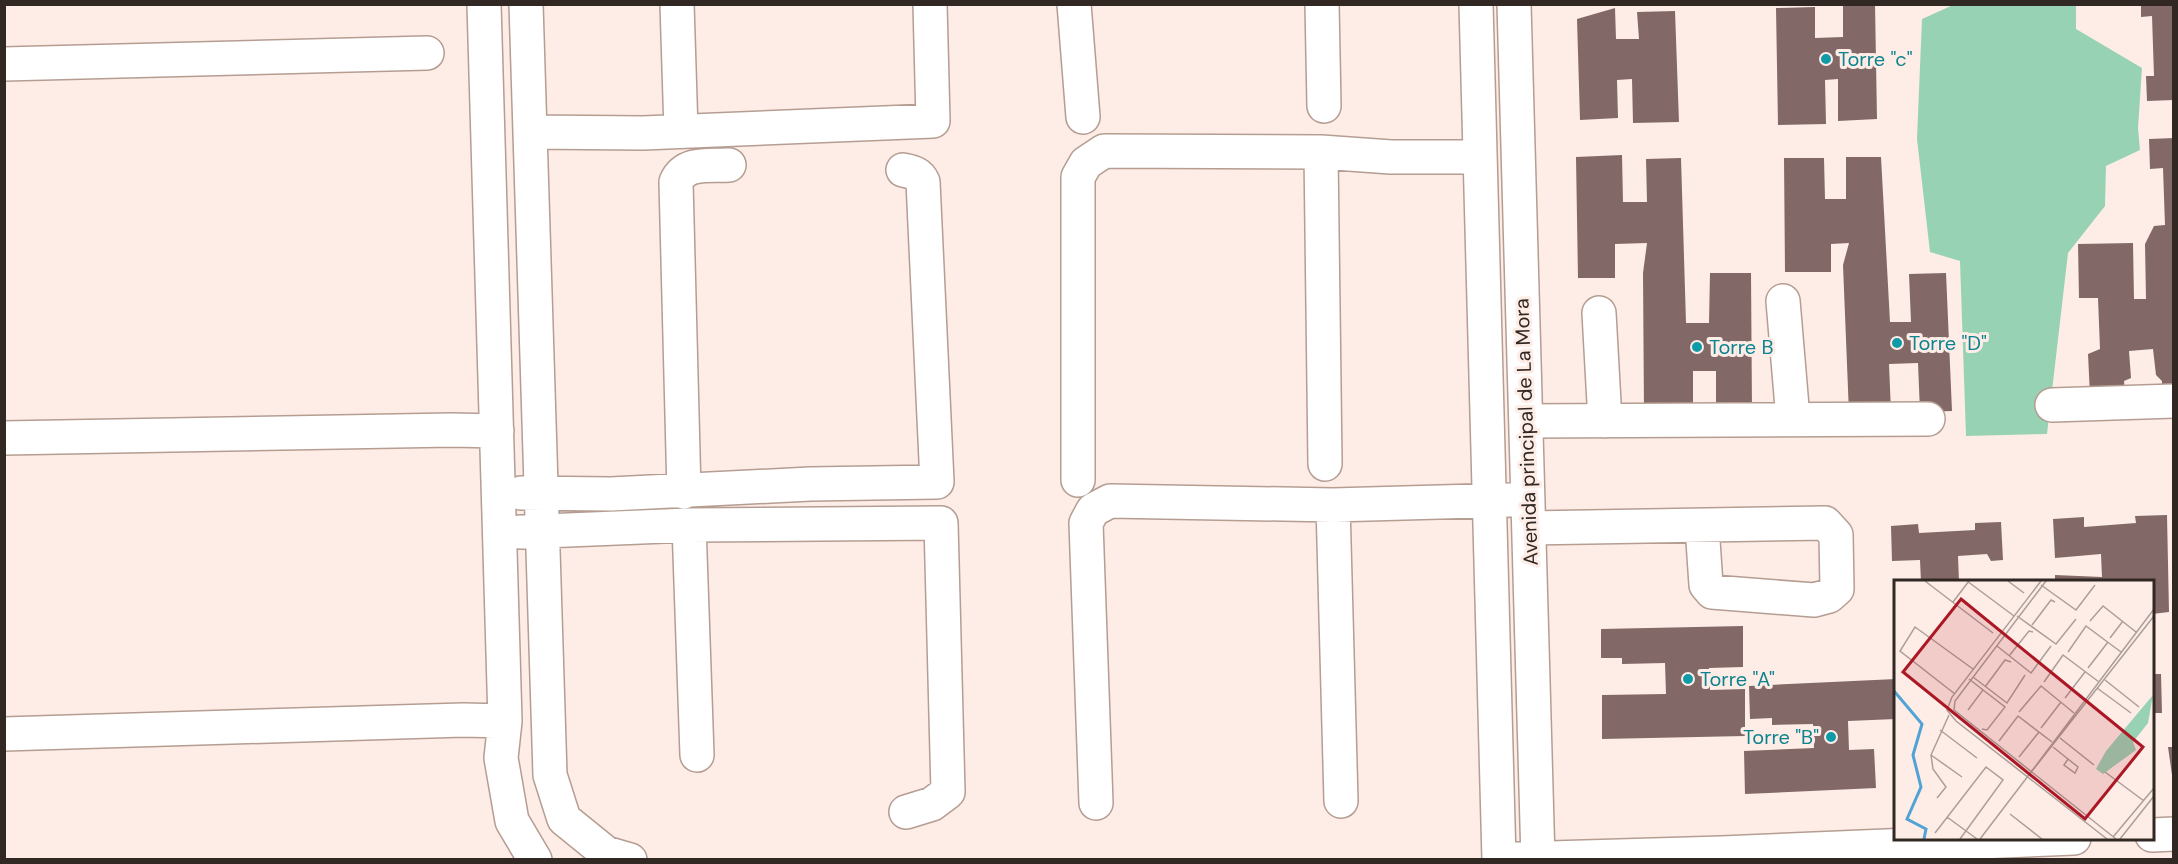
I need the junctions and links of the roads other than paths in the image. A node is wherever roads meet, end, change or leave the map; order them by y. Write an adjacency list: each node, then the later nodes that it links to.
1 (484, 4): 20 (street)
2 (526, 4): 14 (street)
3 (677, 4): 13 (street)
4 (930, 4): 13 (street)
5 (1074, 4): 12 (street)
6 (1322, 4): 11 (street)
7 (1476, 4): 16 (street)
8 (1514, 4): 27 (street, Avenida principal de La Mora)
9 (427, 53): 10 (street)
10 (4, 64)
11 (1324, 106)
12 (1083, 117)
13 (681, 131): 14 (street)
14 (530, 132): 19 (street)
15 (1321, 152): 16 (street); 31 (street); 32 (street)
16 (1480, 157): 36 (street)
17 (729, 165): 34 (street)
18 (903, 170): 34 (street)
19 (533, 213): 20 (street); 33 (street)
20 (490, 216): 29 (street)
21 (1783, 301): 25 (street)
22 (1599, 314): 28 (street)
23 (2174, 401): 24 (street)
24 (2052, 405)
25 (1793, 419): 26 (street); 28 (street)
26 (1928, 419)
27 (1526, 421): 28 (street); 38 (street, Avenida principal de La Mora)
28 (1605, 421)
29 (497, 431): 30 (street); 35 (street)
30 (4, 438)
31 (1325, 464)
32 (1078, 480)
33 (541, 492): 34 (street); 35 (street); 41 (street)
34 (684, 492)
35 (498, 494): 42 (street)
36 (1490, 500): 37 (street); 38 (street); 56 (street)
37 (1333, 505): 46 (street); 47 (street)
38 (1528, 514): 40 (street); 53 (street, Avenida principal de La Mora)
39 (689, 525): 41 (street); 45 (street); 48 (street)
40 (1702, 526)
41 (542, 531): 42 (street); 52 (street)
42 (500, 532): 43 (street)
43 (505, 721): 44 (street); 54 (street)
44 (4, 734)
45 (698, 755)
46 (1341, 801)
47 (1096, 802)
48 (906, 812)
49 (2174, 834): 50 (street)
50 (2154, 835)
51 (2027, 840): 53 (street)
52 (613, 857)
53 (1538, 859): 56 (street)
54 (535, 860)
55 (1488, 860): 56 (street)
56 (1499, 860)

